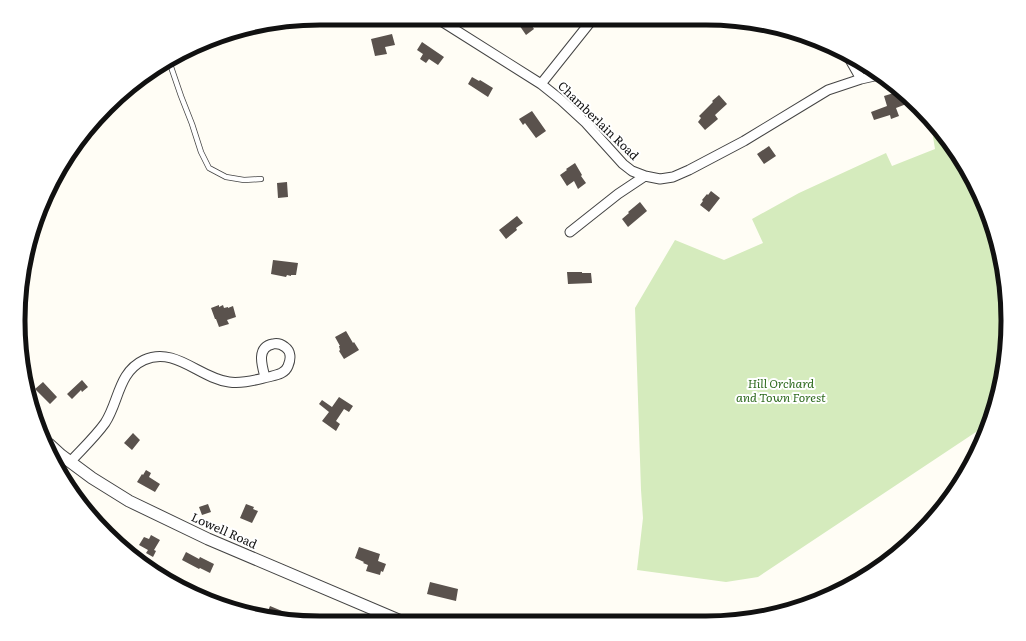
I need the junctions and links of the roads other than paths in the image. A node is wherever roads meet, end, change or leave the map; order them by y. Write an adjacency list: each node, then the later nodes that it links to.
1 (448, 25): 7 (street, Chamberlain Road)
2 (588, 25): 7 (street)
3 (853, 65): 6 (street)
4 (171, 66): 9 (lane)
5 (872, 77): 6 (street, Chamberlain Road)
6 (861, 79): 8 (street, Chamberlain Road)
7 (541, 84): 8 (street, Chamberlain Road)
8 (645, 176): 10 (street)
9 (261, 179)
10 (570, 232)
11 (265, 378): 13 (street)
12 (54, 448): 13 (street, Lowell Road)
13 (70, 462): 14 (street, Lowell Road)
14 (389, 616)

